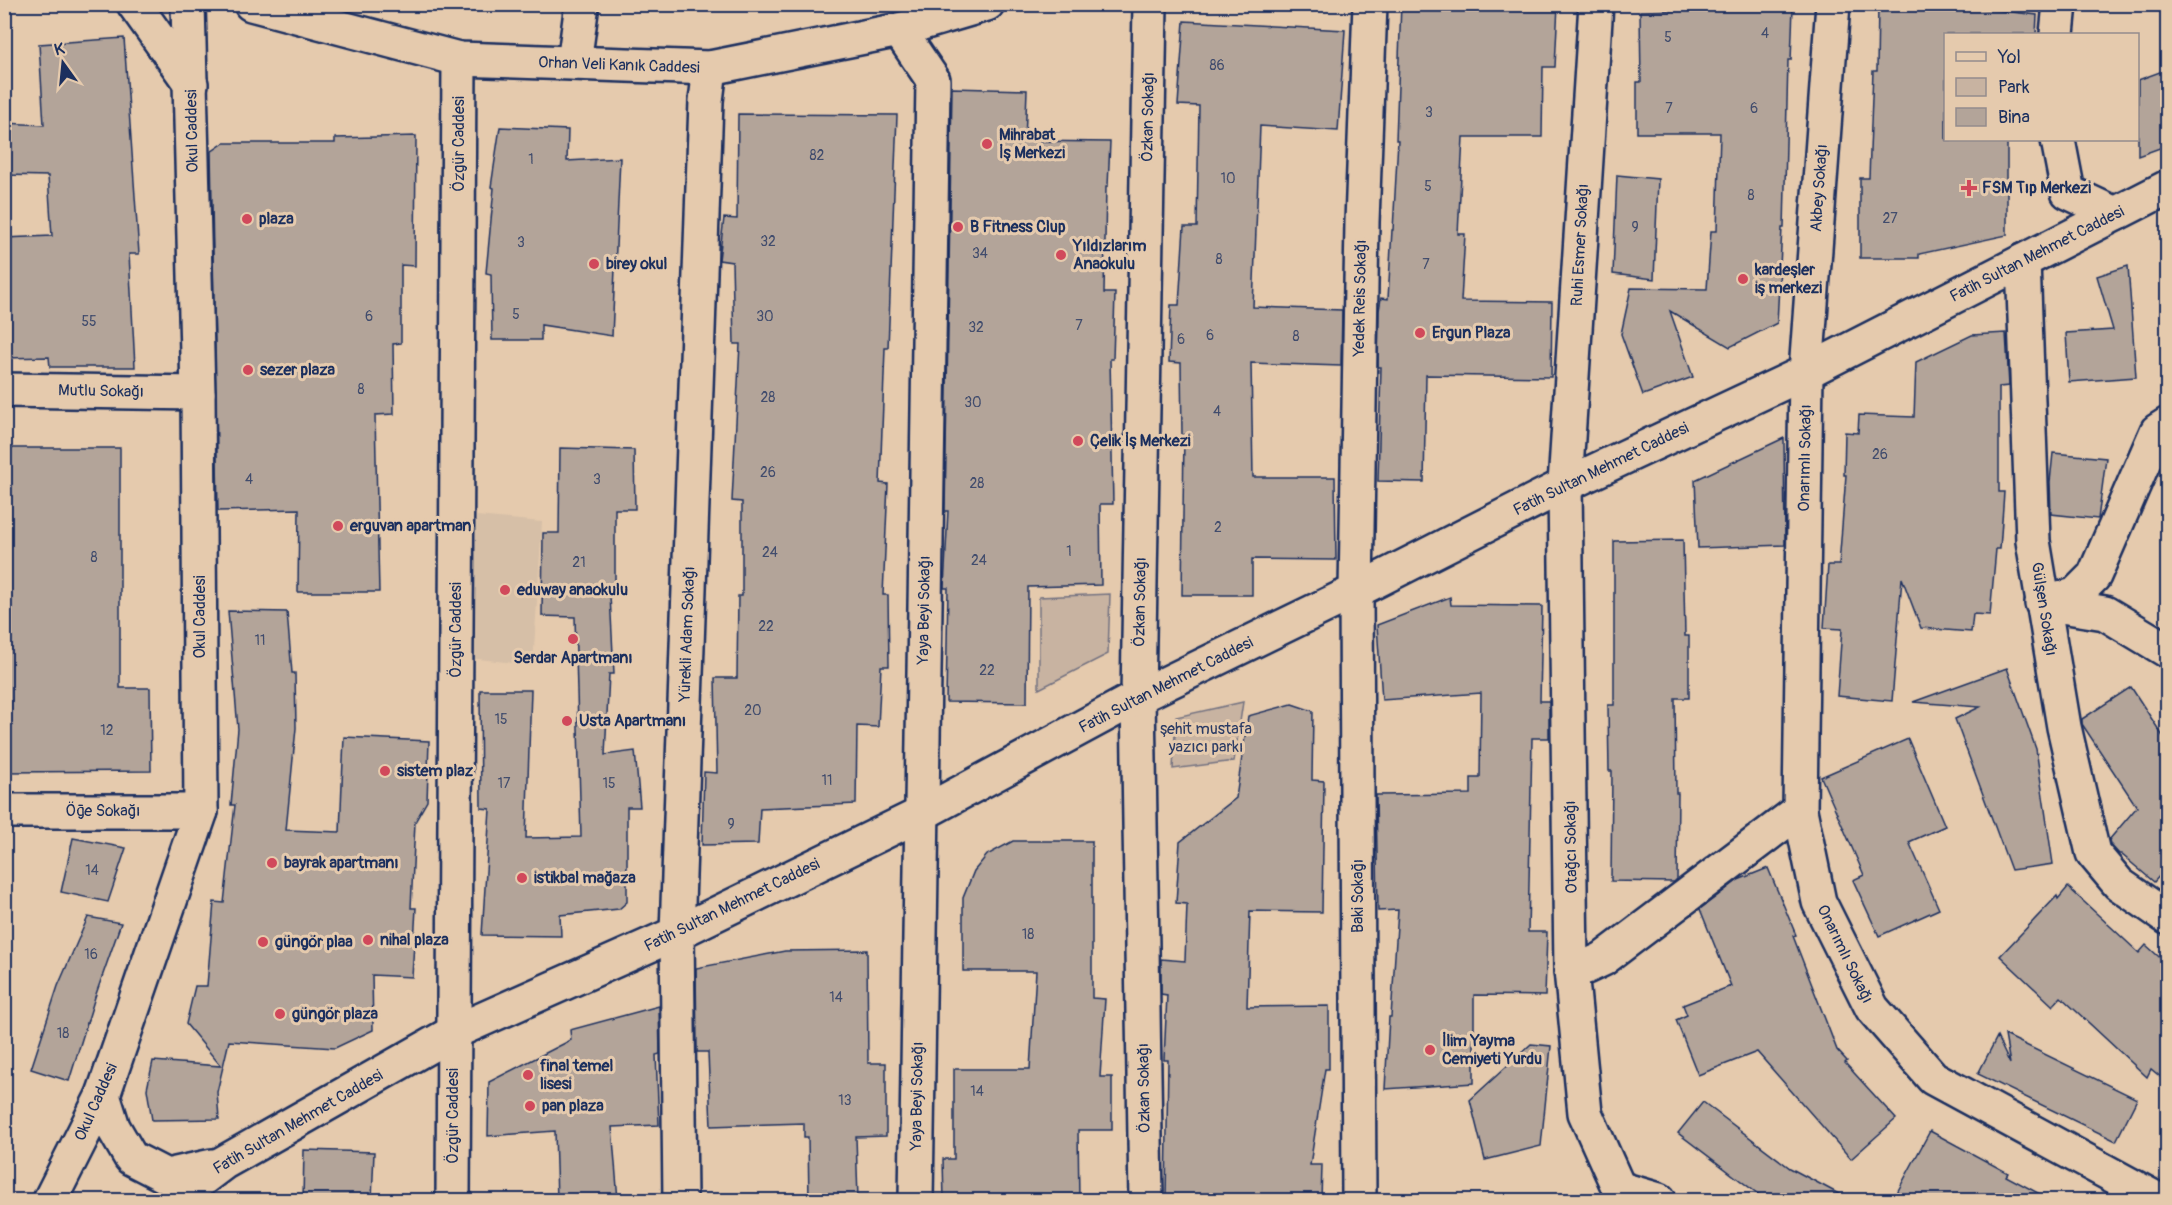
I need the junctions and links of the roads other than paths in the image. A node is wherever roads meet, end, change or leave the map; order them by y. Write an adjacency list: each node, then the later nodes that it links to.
1 (134, 4): 16 (street)
2 (188, 4): 16 (street, Okul Caddesi)
3 (251, 4): 13 (street, Orhan Veli Kanık Caddesi)
4 (582, 4): 14 (street)
5 (987, 4): 11 (street, Orhan Veli Kanık Caddesi)
6 (1150, 4): 29 (street, Özkan Sokağı)
7 (1370, 4): 26 (street, Yedek Reis Sokağı)
8 (1596, 4): 25 (street, Ruhi Esmer Sokağı)
9 (1833, 4): 21 (street, Akbey Sokağı)
10 (2060, 4): 12 (street)
11 (899, 30): 15 (street, Orhan Veli Kanık Caddesi); 33 (street, Yaya Beyi Sokağı)
12 (2057, 33)
13 (459, 59): 14 (street, Orhan Veli Kanık Caddesi); 37 (street, Özgür Caddesi)
14 (573, 63): 15 (street, Orhan Veli Kanık Caddesi)
15 (710, 68): 35 (street, Yürekli Adam Sokağı)
16 (191, 84): 23 (street, Okul Caddesi)
17 (2058, 141): 19 (street)
18 (2168, 187): 19 (street, Fatih Sultan Mehmet Caddesi)
19 (2115, 214): 20 (street, Fatih Sultan Mehmet Caddesi)
20 (2023, 261): 21 (street, Fatih Sultan Mehmet Caddesi); 27 (street, Gülşen Sokağı)
21 (1806, 372): 25 (street, Fatih Sultan Mehmet Caddesi); 30 (street, Onarımlı Sokağı)
22 (4, 390): 23 (street, Mutlu Sokağı)
23 (198, 393): 32 (street, Okul Caddesi)
24 (2168, 424): 27 (street)
25 (1565, 485): 26 (street, Fatih Sultan Mehmet Caddesi); 36 (street, Otağcı Sokağı)
26 (1356, 591): 29 (street, Fatih Sultan Mehmet Caddesi); 47 (street, Baki Sokağı)
27 (2042, 603): 28 (street); 34 (street, Gülşen Sokağı)
28 (2168, 651)
29 (1138, 697): 33 (street, Fatih Sultan Mehmet Caddesi); 46 (street, Özkan Sokağı)
30 (1800, 810): 36 (street); 49 (street, Onarımlı Sokağı)
31 (4, 811): 32 (street, Öḡe Sokağı)
32 (201, 811): 38 (street, Okul Caddesi)
33 (921, 814): 35 (street, Fatih Sultan Mehmet Caddesi); 45 (street, Yaya Beyi Sokağı)
34 (2168, 918)
35 (677, 933): 37 (street, Fatih Sultan Mehmet Caddesi); 44 (street, Yürekli Adam Sokağı)
36 (1571, 970): 40 (street, Otağcı Sokağı)
37 (453, 1032): 39 (street, Fatih Sultan Mehmet Caddesi); 43 (street, Özgür Caddesi)
38 (103, 1095): 39 (street); 41 (street, Okul Caddesi)
39 (223, 1163): 42 (street, Fatih Sultan Mehmet Caddesi)
40 (1621, 1194): 48 (street)
41 (50, 1200)
42 (174, 1200)
43 (453, 1200)
44 (680, 1200)
45 (916, 1200)
46 (1146, 1200)
47 (1359, 1200)
48 (1659, 1200)
49 (2158, 1200)

